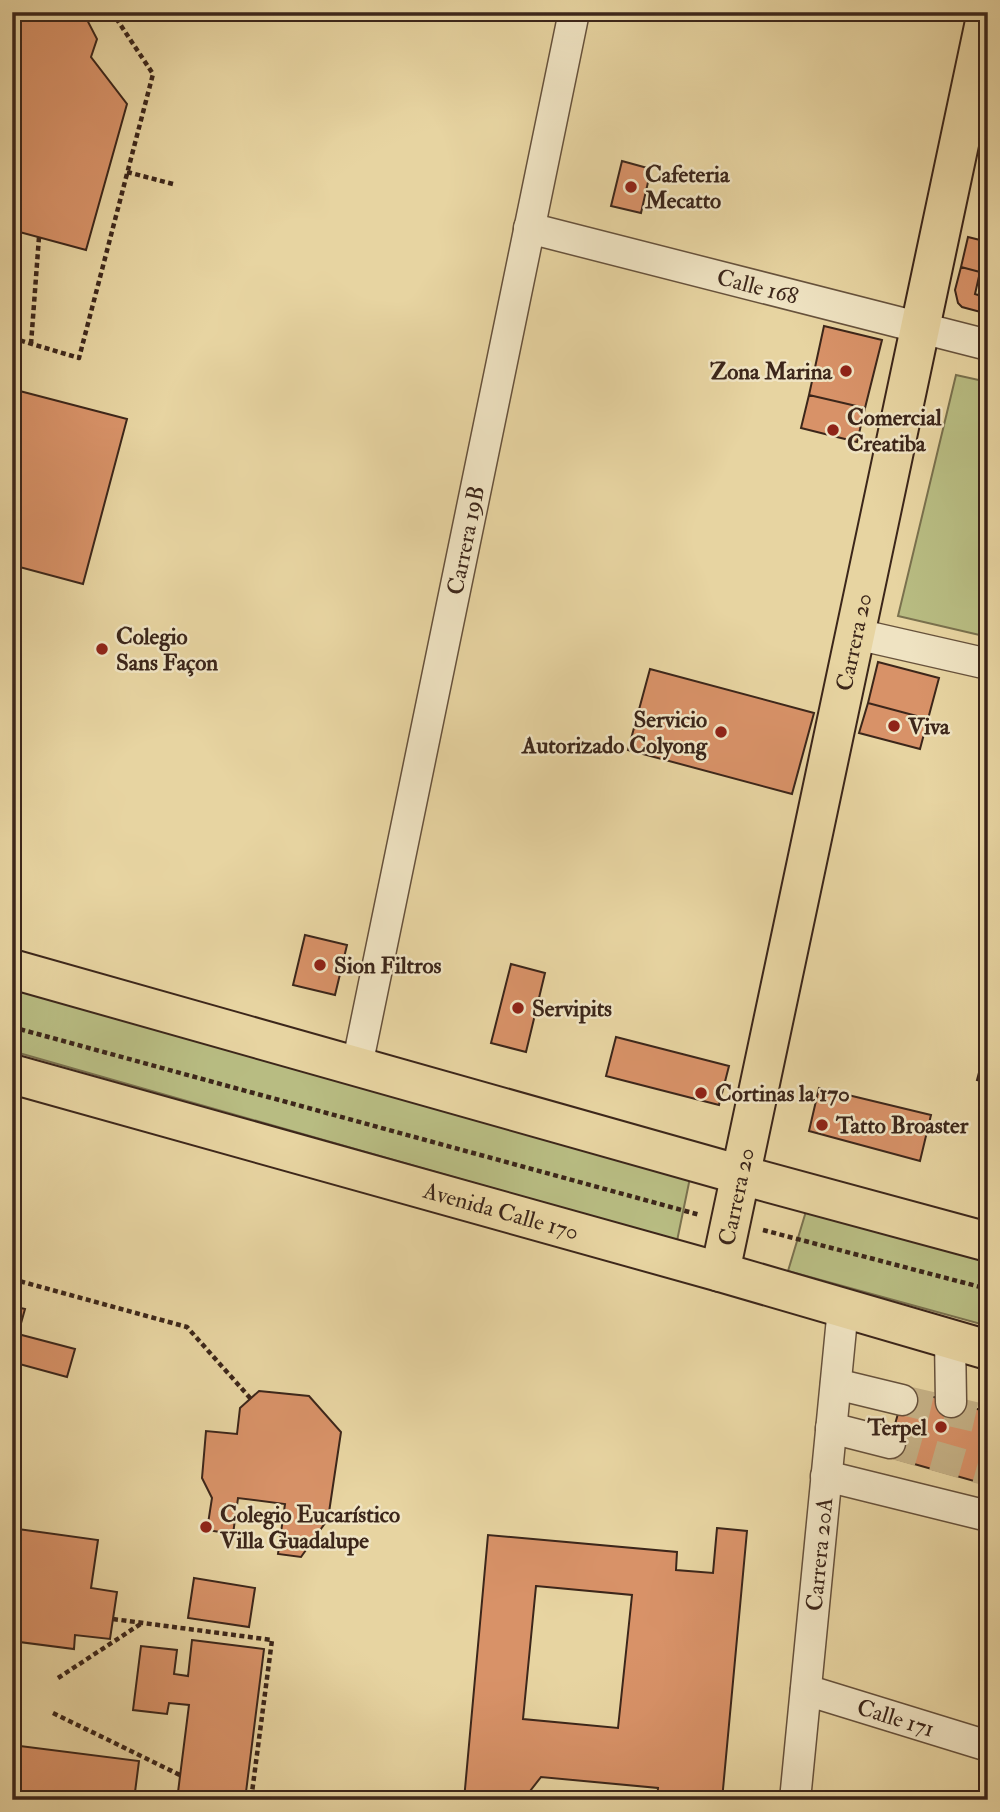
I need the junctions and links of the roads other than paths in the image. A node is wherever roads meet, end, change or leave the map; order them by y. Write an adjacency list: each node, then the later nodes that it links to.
1 (574, 12): 3 (street, Carrera 19B)
2 (988, 12): 4 (main road, Carrera 20)
3 (529, 228): 4 (street, Calle 168); 9 (street, Carrera 19B)
4 (921, 327): 5 (street, Calle 168); 6 (main road, Carrera 20)
5 (988, 345)
6 (856, 634): 7 (street); 11 (main road, Carrera 20)
7 (988, 664)
8 (12, 969): 9 (main road)
9 (357, 1066): 11 (main road)
10 (12, 1074): 13 (main road, Avenida Calle 170)
11 (741, 1175): 12 (main road); 13 (main road, Carrera 20)
12 (988, 1242)
13 (720, 1272): 14 (main road, Avenida Calle 170)
14 (843, 1308): 15 (main road, Avenida Calle 170); 17 (street, Carrera 20A)
15 (950, 1339): 16 (main road, Avenida Calle 170); 19 (street)
16 (988, 1350)
17 (836, 1384): 18 (street); 20 (street, Carrera 20A)
18 (902, 1400)
19 (951, 1402)
20 (831, 1428): 21 (street); 22 (street, Carrera 20A)
21 (890, 1443)
22 (827, 1476): 23 (street); 24 (street, Carrera 20A)
23 (988, 1516)
24 (806, 1690): 25 (street, Calle 171); 26 (street, Carrera 20A)
25 (988, 1746)
26 (795, 1800)

